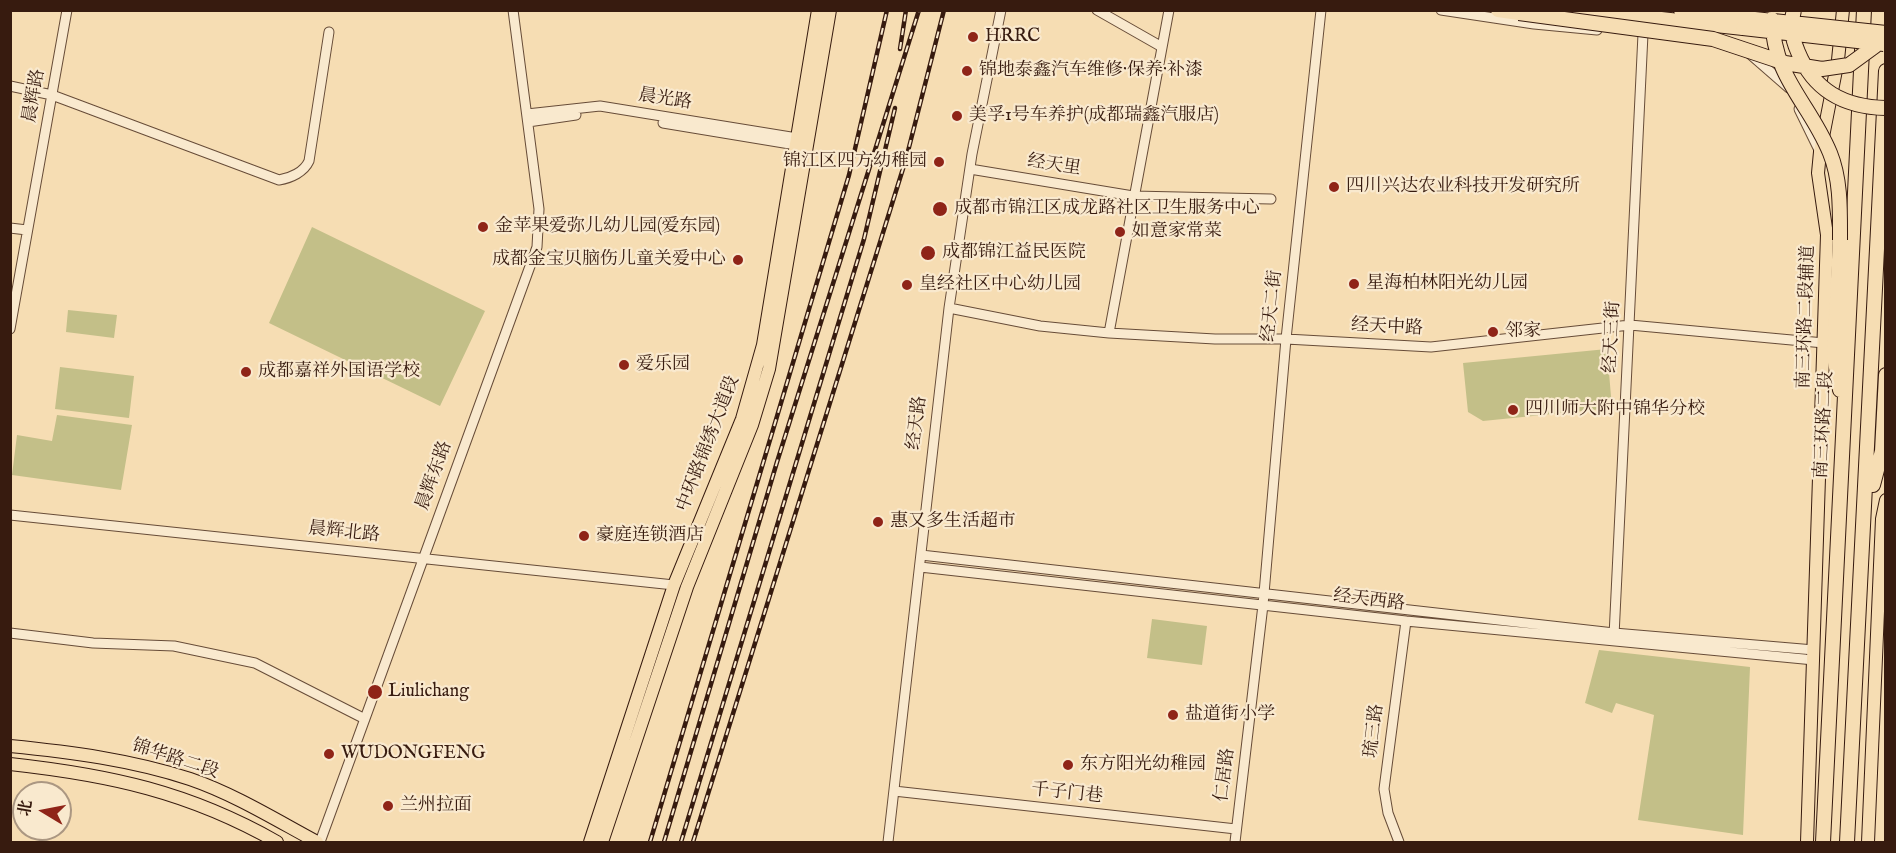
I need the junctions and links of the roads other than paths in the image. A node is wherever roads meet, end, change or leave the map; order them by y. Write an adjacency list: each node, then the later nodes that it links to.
1 (68, 10): 26 (street, 晨辉路)
2 (513, 10): 28 (street, 晨辉东路)
3 (819, 10): 29 (main road, 中环路锦绣大道段)
4 (830, 10): 68 (main road, 中环路锦绣大道段)
5 (1000, 10): 31 (street, 经天路)
6 (1097, 10): 22 (street)
7 (1169, 10): 22 (street)
8 (1321, 10): 40 (street, 经天二街)
9 (1441, 10): 19 (street)
10 (1498, 10): 20 (highway, bridge)
11 (1579, 10): 17 (highway)
12 (1681, 10): 17 (highway)
13 (1776, 10): 23 (street); 44 (highway, bridge)
14 (1794, 10): 27 (highway, bridge)
15 (1843, 10): 30 (main road, 南三环路二段辅道)
16 (1864, 10): 44 (highway, 南三环路二段)
17 (1744, 23): 20 (highway, bridge); 21 (highway, bridge)
18 (329, 32): 26 (street)
19 (1643, 34): 23 (street); 37 (street, 经天三街)
20 (1886, 34)
21 (1886, 44)
22 (1162, 47): 32 (street)
23 (1750, 54): 30 (street)
24 (1886, 72): 43 (highway)
25 (10, 86): 26 (street)
26 (52, 95): 35 (street, 晨辉路)
27 (1886, 108)
28 (527, 118): 29 (street, 晨光路); 49 (street, 晨辉东路)
29 (797, 142): 51 (main road, 中环路锦绣大道段)
30 (1820, 152): 41 (main road, 南三环路二段辅道)
31 (970, 169): 32 (street, 经天里); 36 (street, 经天路)
32 (1133, 196): 33 (street, 经天里); 39 (street)
33 (1271, 199)
34 (10, 228): 35 (street)
35 (27, 230): 38 (street, 晨辉路)
36 (949, 308): 39 (street, 经天中路); 48 (street, 经天路)
37 (1630, 325): 40 (street, 经天中路); 41 (street, 经天中路); 57 (street, 经天三街)
38 (10, 329)
39 (1109, 333): 40 (street, 经天中路)
40 (1286, 339): 53 (street, 经天二街)
41 (1824, 344): 58 (main road, 南三环路二段辅道)
42 (1886, 375): 45 (highway)
43 (1869, 390): 45 (highway); 52 (highway)
44 (1844, 414): 73 (highway, 南三环路二段)
45 (1873, 485): 52 (highway)
46 (1886, 500): 59 (main road)
47 (10, 514): 49 (street, 晨辉北路)
48 (921, 555): 50 (street, 经天路); 53 (street, 经天西路)
49 (423, 558): 51 (street, 晨辉北路); 60 (street, 晨辉东路)
50 (920, 567): 54 (street, 经天西路); 63 (street, 经天路)
51 (674, 585): 67 (main road, 中环路锦绣大道段)
52 (1859, 585): 74 (highway)
53 (1264, 592): 54 (street, 经天二街); 57 (street, 经天西路)
54 (1263, 605): 55 (street, 经天西路); 64 (street, 仁居路)
55 (1406, 621): 57 (street, 经天西路); 71 (street, 琉三路)
56 (10, 633): 60 (street)
57 (1614, 637): 58 (street, 经天西路)
58 (1814, 655): 72 (main road, 南三环路二段辅道)
59 (1880, 671): 75 (main road)
60 (365, 719): 66 (street, 晨辉东路)
61 (10, 746): 66 (main road, 锦华路二段)
62 (10, 764): 65 (main road, 锦华路二段)
63 (894, 791): 64 (street, 千子门巷); 69 (street, 经天路)
64 (1236, 830): 70 (street, 仁居路)
65 (277, 843)
66 (319, 843)
67 (590, 843)
68 (602, 843)
69 (888, 843)
70 (1235, 843)
71 (1398, 843)
72 (1807, 843)
73 (1823, 843)
74 (1847, 843)
75 (1868, 843)

